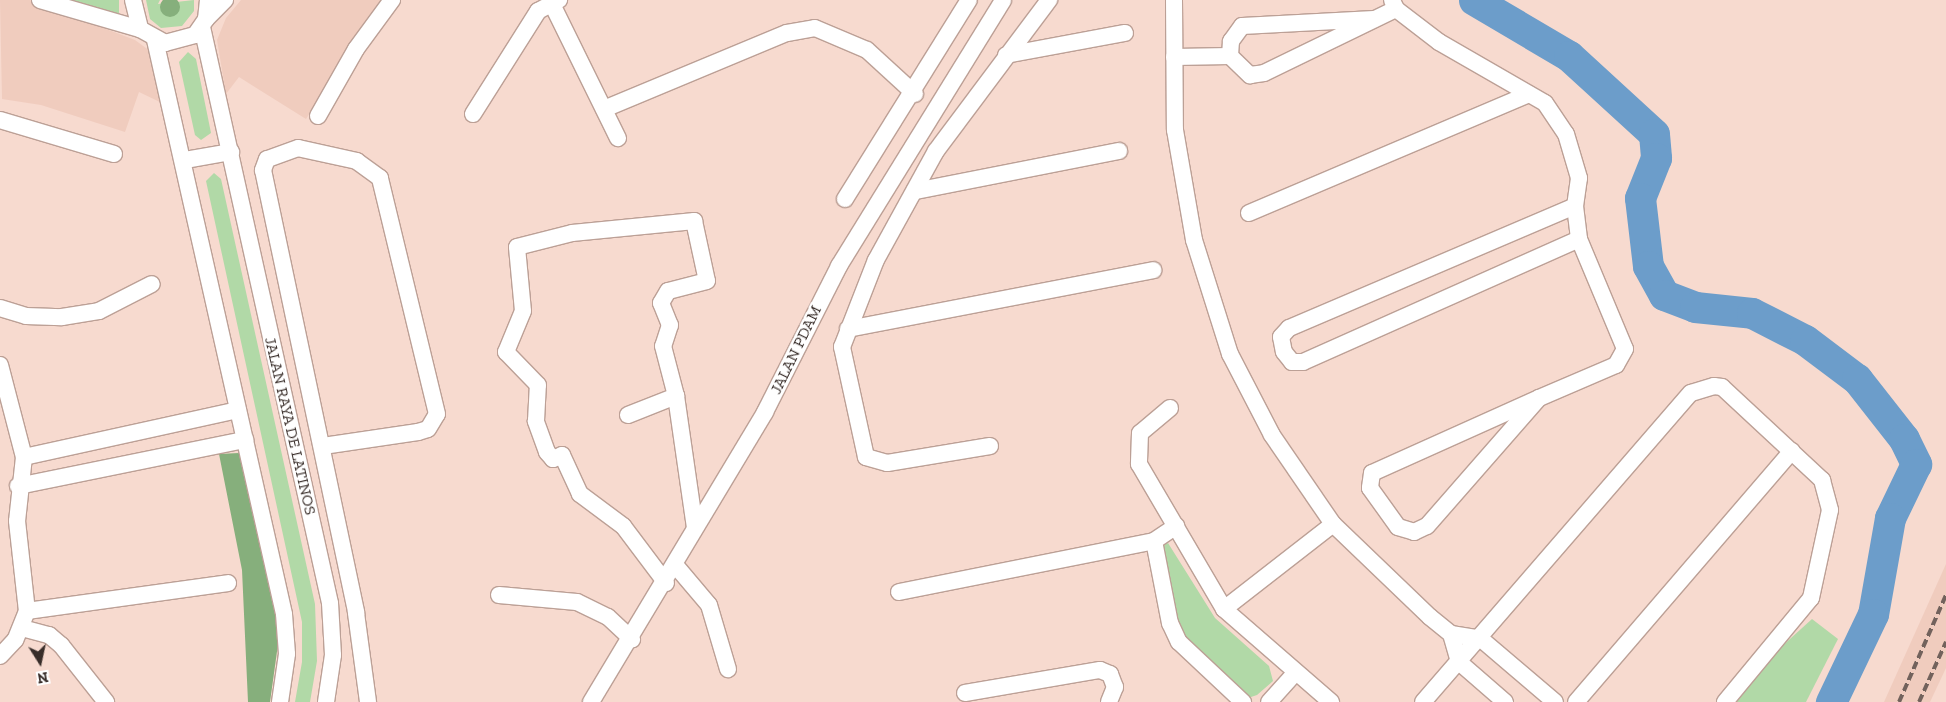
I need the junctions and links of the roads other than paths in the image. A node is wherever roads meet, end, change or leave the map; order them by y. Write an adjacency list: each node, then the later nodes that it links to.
1 (40, 0): 14 (street)
2 (133, 0): 14 (street)
3 (208, 0): 13 (street, JALAN RAYA DE LATINOS)
4 (225, 0): 13 (street)
5 (392, 0): 24 (street)
6 (969, 0): 20 (street)
7 (1003, 0): 56 (street, JALAN PDAM)
8 (1048, 0): 17 (street)
9 (1174, 0): 19 (street)
10 (554, 1): 22 (street); 23 (street)
11 (1394, 5): 12 (street); 21 (street)
12 (1374, 19): 18 (street); 18 (street)
13 (204, 23): 16 (street); 28 (street, JALAN RAYA DE LATINOS)
14 (140, 29): 16 (street)
15 (1125, 32): 17 (street)
16 (155, 40): 30 (street)
17 (1006, 55): 31 (street)
18 (1230, 56): 19 (street)
19 (1174, 57): 54 (street)
20 (915, 94): 22 (street); 32 (street)
21 (1529, 94): 33 (street); 34 (street)
22 (604, 109): 26 (street)
23 (473, 114)
24 (318, 116)
25 (0, 120): 29 (street)
26 (618, 138)
27 (1119, 151): 31 (street)
28 (231, 152): 30 (street); 76 (street, JALAN RAYA DE LATINOS)
29 (114, 154)
30 (184, 160): 44 (street)
31 (915, 191): 39 (street)
32 (845, 199)
33 (1575, 206): 35 (street); 35 (street)
34 (1249, 213)
35 (1579, 239): 42 (street)
36 (1153, 270): 39 (street)
37 (152, 284): 38 (street)
38 (0, 308)
39 (848, 329): 49 (street)
40 (0, 365): 52 (street)
41 (676, 396): 45 (street); 56 (street); 60 (street)
42 (1539, 398): 42 (street)
43 (1170, 408): 55 (street)
44 (238, 410): 46 (street); 47 (street)
45 (628, 415)
46 (177, 424): 51 (street); 52 (street)
47 (245, 440): 51 (street); 75 (street)
48 (322, 446): 48 (street); 77 (street)
49 (990, 446)
50 (1792, 451): 68 (street); 86 (street); 87 (street)
51 (183, 452): 53 (street)
52 (24, 457): 53 (street)
53 (18, 486): 64 (street)
54 (1333, 524): 63 (street); 66 (street)
55 (1176, 526): 57 (street); 63 (street)
56 (695, 528): 58 (street, JALAN PDAM)
57 (1154, 541): 61 (street); 80 (street)
58 (676, 566): 60 (street, JALAN PDAM); 71 (street)
59 (228, 583): 64 (street)
60 (666, 583): 67 (street, JALAN PDAM)
61 (899, 592)
62 (499, 595): 67 (street)
63 (1224, 609): 72 (street)
64 (27, 611): 65 (street)
65 (22, 628): 69 (street); 74 (street)
66 (1451, 634): 68 (street); 70 (street)
67 (632, 639): 78 (street, JALAN PDAM)
68 (1481, 639): 70 (street); 85 (street)
69 (0, 656)
70 (1459, 662): 83 (street); 84 (street)
71 (728, 669)
72 (1294, 673): 81 (street); 82 (street)
73 (965, 693): 79 (street)
74 (106, 702)
75 (280, 702)
76 (326, 702)
77 (368, 702)
78 (592, 702)
79 (1109, 702)
80 (1243, 702)
81 (1269, 702)
82 (1331, 702)
83 (1422, 702)
84 (1505, 702)
85 (1555, 702)
86 (1576, 702)
87 (1725, 702)

